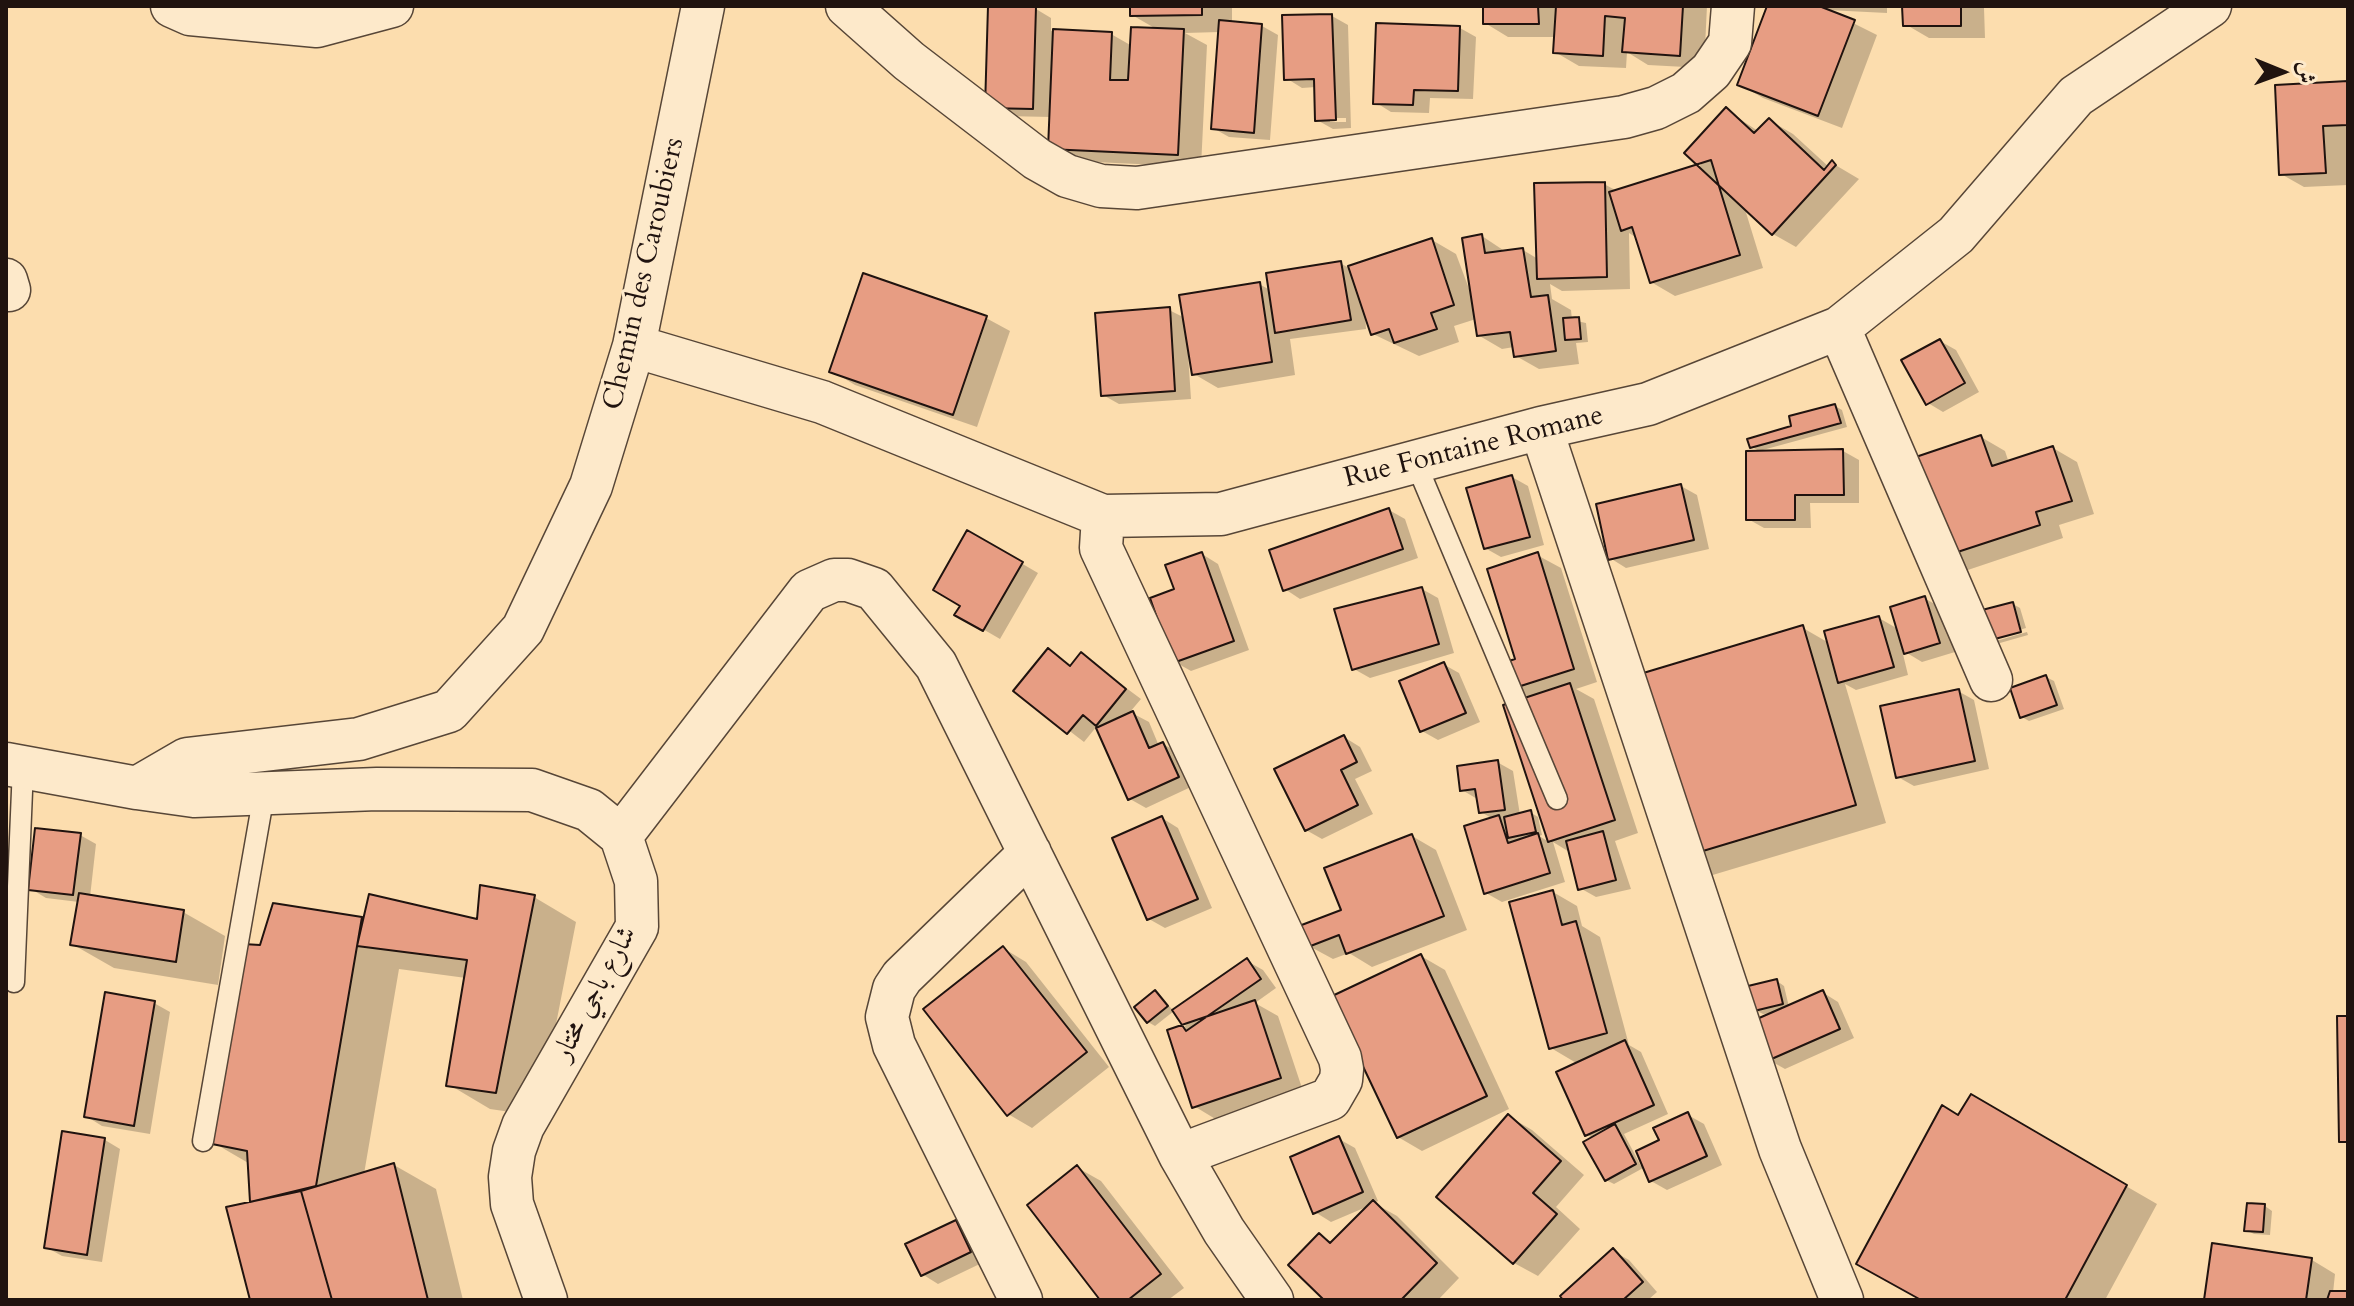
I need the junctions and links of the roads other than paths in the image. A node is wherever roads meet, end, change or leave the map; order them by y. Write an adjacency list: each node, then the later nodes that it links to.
1 (172, 6): 2 (street)
2 (392, 6)
3 (703, 6): 8 (street, Chemin des Caroubiers)
4 (847, 6): 5 (street)
5 (1733, 6)
6 (2210, 6): 7 (street, Rue Fontaine Romane)
7 (1839, 328): 9 (street, Rue Fontaine Romane); 12 (street)
8 (634, 346): 11 (street, Rue Fontaine Romane); 14 (street, Chemin des Caroubiers)
9 (1541, 428): 10 (street, Rue Fontaine Romane); 25 (street)
10 (1415, 461): 11 (street, Rue Fontaine Romane); 16 (lane)
11 (1103, 516): 21 (street)
12 (1991, 680)
13 (14, 766): 14 (street); 19 (lane)
14 (137, 788): 15 (street)
15 (264, 794): 17 (street); 20 (lane)
16 (1557, 799)
17 (621, 836): 18 (street); 22 (street, شارع باجي مختار)
18 (1030, 853): 21 (street); 23 (street)
19 (14, 982)
20 (203, 1141)
21 (1180, 1155): 24 (street)
22 (546, 1300)
23 (1021, 1300)
24 (1272, 1300)
25 (1842, 1300)

